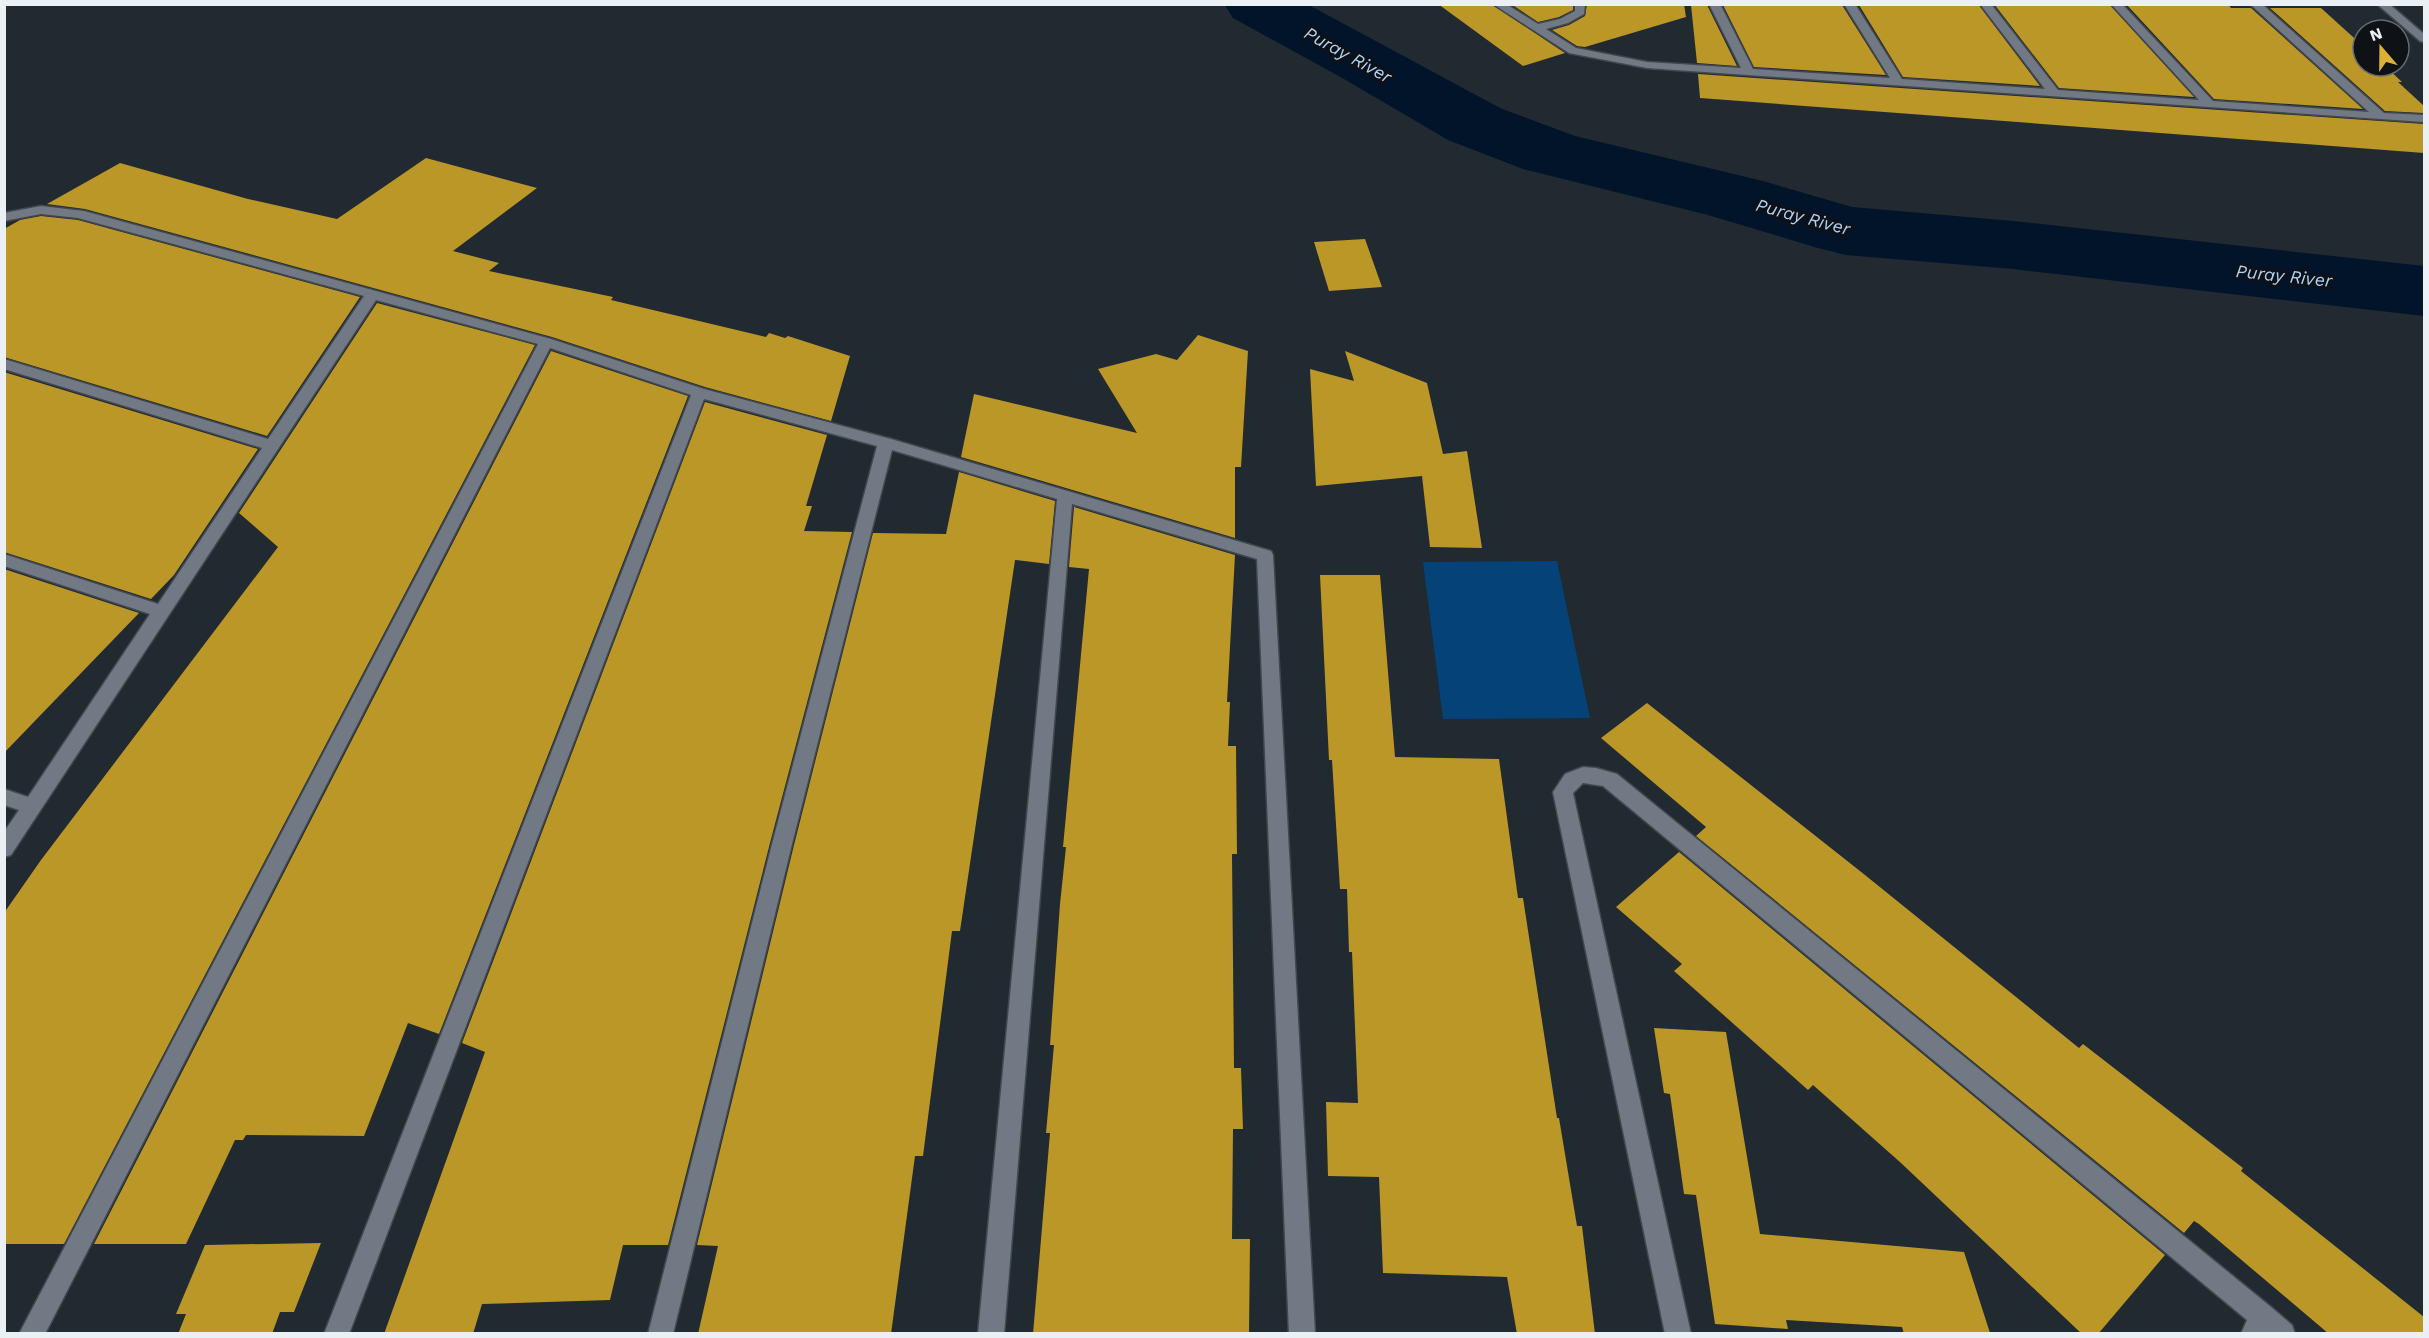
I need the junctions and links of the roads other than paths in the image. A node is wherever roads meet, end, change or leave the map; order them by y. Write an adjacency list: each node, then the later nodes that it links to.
1 (1498, 4): 9 (street)
2 (1580, 4): 9 (street)
3 (1714, 4): 11 (street)
4 (1849, 4): 12 (street)
5 (1985, 4): 13 (street)
6 (2116, 4): 14 (street)
7 (2255, 4): 15 (street)
8 (2382, 4): 10 (street)
9 (1538, 28): 11 (street)
10 (2424, 39)
11 (1749, 73): 12 (street)
12 (1898, 82): 13 (street)
13 (2055, 94): 14 (street)
14 (2208, 102): 15 (street)
15 (2380, 115): 16 (street)
16 (2424, 119)
17 (4, 217): 18 (street)
18 (372, 295): 19 (street); 23 (street)
19 (546, 342): 21 (street); 31 (street)
20 (4, 364): 23 (street)
21 (699, 393): 22 (street); 32 (street)
22 (886, 443): 24 (street); 33 (street)
23 (272, 446): 26 (street)
24 (1065, 495): 34 (street); 35 (street)
25 (4, 560): 26 (street)
26 (160, 611): 28 (street)
27 (4, 797): 28 (street)
28 (32, 806): 29 (street)
29 (4, 849)
30 (2258, 1325): 36 (street); 37 (street)
31 (31, 1334)
32 (336, 1334)
33 (660, 1334)
34 (992, 1334)
35 (1302, 1334)
36 (1678, 1334)
37 (2283, 1334)

